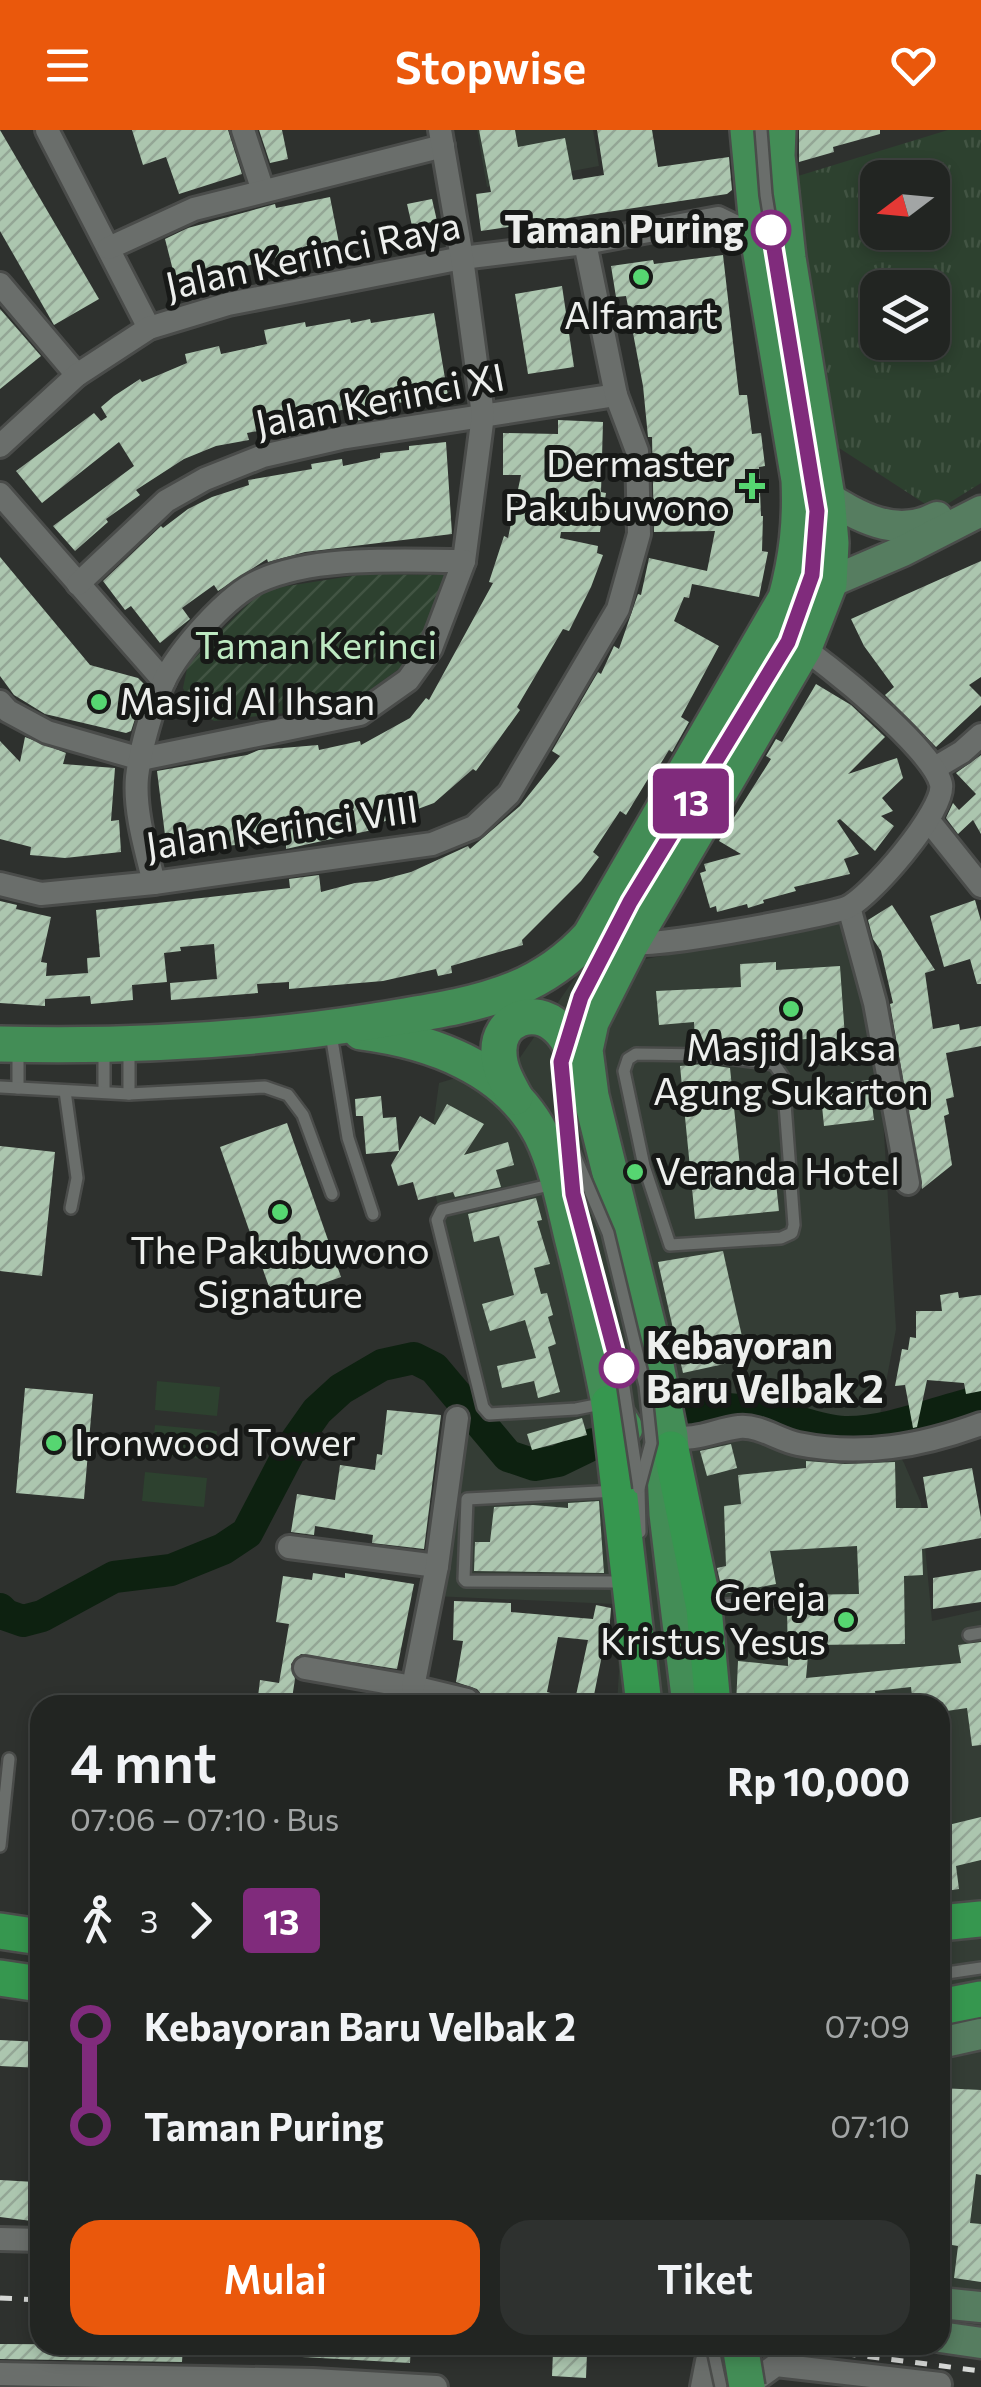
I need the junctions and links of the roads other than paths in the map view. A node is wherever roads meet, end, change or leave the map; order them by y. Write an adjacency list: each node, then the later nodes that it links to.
1 (47, 130): 10 (street)
2 (243, 130): 7 (street)
3 (748, 130): 8 (main road)
4 (762, 130): 50 (lane, bridge)
5 (778, 130): 12 (main road)
6 (442, 138): 7 (street); 11 (street)
7 (263, 192): 10 (street)
8 (758, 236): 9 (street, Jalan Kerinci Raya); 12 (street, Jalan Kerinci Raya); 19 (main road)
9 (584, 243): 11 (street, Jalan Kerinci Raya); 16 (street, Jalan Kerinci VIII)
10 (109, 248): 14 (street)
11 (462, 258): 14 (street, Jalan Kerinci Raya); 17 (street)
12 (788, 258): 19 (main road)
13 (0, 284): 15 (street)
14 (149, 328): 15 (street, Jalan Kerinci Raya)
15 (77, 376): 18 (street, Jalan Kerinci Raya)
16 (616, 394): 17 (street, Jalan Kerinci XI); 34 (street, Jalan Kerinci VIII)
17 (482, 416): 23 (street); 24 (street, Jalan Kerinci XI)
18 (0, 446)
19 (813, 489): 21 (main road); 25 (main road); 26 (main road)
20 (0, 494): 24 (street)
21 (981, 494)
22 (981, 511): 25 (main road)
23 (464, 561): 28 (street); 31 (street)
24 (78, 584): 28 (street)
25 (829, 584): 26 (main road); 27 (main road)
26 (778, 612): 27 (street); 38 (main road)
27 (804, 648): 32 (street); 39 (main road)
28 (164, 681): 31 (street)
29 (0, 702): 31 (street)
30 (981, 735): 32 (street)
31 (141, 760): 34 (street)
32 (935, 768): 33 (street)
33 (929, 821): 35 (street); 37 (street)
34 (154, 883): 36 (street, Jalan Kerinci VIII)
35 (981, 883)
36 (0, 884)
37 (850, 907): 39 (street); 53 (street)
38 (596, 929): 39 (street); 40 (main road)
39 (629, 947): 48 (main road)
40 (330, 1028): 42 (main road); 49 (main road); 56 (lane)
41 (6, 1044): 42 (main road); 44 (lane)
42 (116, 1045): 46 (lane); 47 (lane)
43 (0, 1088): 44 (lane)
44 (18, 1088): 45 (lane)
45 (65, 1091): 46 (lane); 55 (lane)
46 (104, 1092): 47 (lane)
47 (129, 1094): 54 (lane)
48 (591, 1096): 49 (main road); 51 (main road)
49 (516, 1100): 52 (main road)
50 (569, 1142): 61 (lane, bridge); 61 (lane, bridge)
51 (627, 1168): 51 (lane); 60 (main road)
52 (558, 1182): 57 (main road); 57 (lane)
53 (908, 1182)
54 (332, 1194)
55 (71, 1208)
56 (372, 1214)
57 (609, 1402): 61 (highway); 63 (main road)
58 (457, 1418): 64 (street)
59 (981, 1424): 60 (street)
60 (671, 1442): 63 (main road); 67 (highway)
61 (630, 1490): 63 (lane); 65 (highway); 65 (lane)
62 (289, 1548): 64 (street)
63 (656, 1552): 72 (main road); 73 (main road)
64 (437, 1566): 69 (street)
65 (631, 1589): 71 (highway)
66 (783, 1599): 67 (lane)
67 (704, 1608): 74 (highway)
68 (305, 1668): 69 (street)
69 (414, 1687): 70 (street)
70 (447, 1695)
71 (643, 1695)
72 (671, 1695)
73 (688, 1695)
74 (712, 1695)
75 (10, 1759): 76 (lane)
76 (0, 1846)
77 (981, 1919): 78 (highway)
78 (950, 1922)
79 (0, 1930): 80 (highway)
80 (30, 1935)
81 (981, 1942): 82 (highway)
82 (950, 1945)
83 (0, 1953): 84 (highway)
84 (30, 1957)
85 (981, 1968): 86 (lane)
86 (950, 1973)
87 (0, 1978): 88 (highway)
88 (30, 1982)
89 (981, 1990): 90 (lane)
90 (950, 1996)
91 (981, 1998): 92 (highway)
92 (950, 2005)
93 (981, 2034): 94 (main road)
94 (950, 2042)
95 (0, 2239): 96 (street)
96 (30, 2240)
97 (950, 2303): 98 (main road)
98 (981, 2308)
99 (950, 2338): 100 (main road)
100 (981, 2343)
101 (714, 2355): 111 (lane, bridge)
102 (733, 2355): 108 (main road)
103 (742, 2355): 108 (main road, bridge)
104 (0, 2374): 105 (street)
105 (234, 2383): 106 (street)
106 (315, 2383): 109 (street)
107 (940, 2384): 108 (street)
108 (750, 2385): 110 (street)
109 (436, 2387)
110 (702, 2387)
111 (721, 2387)

